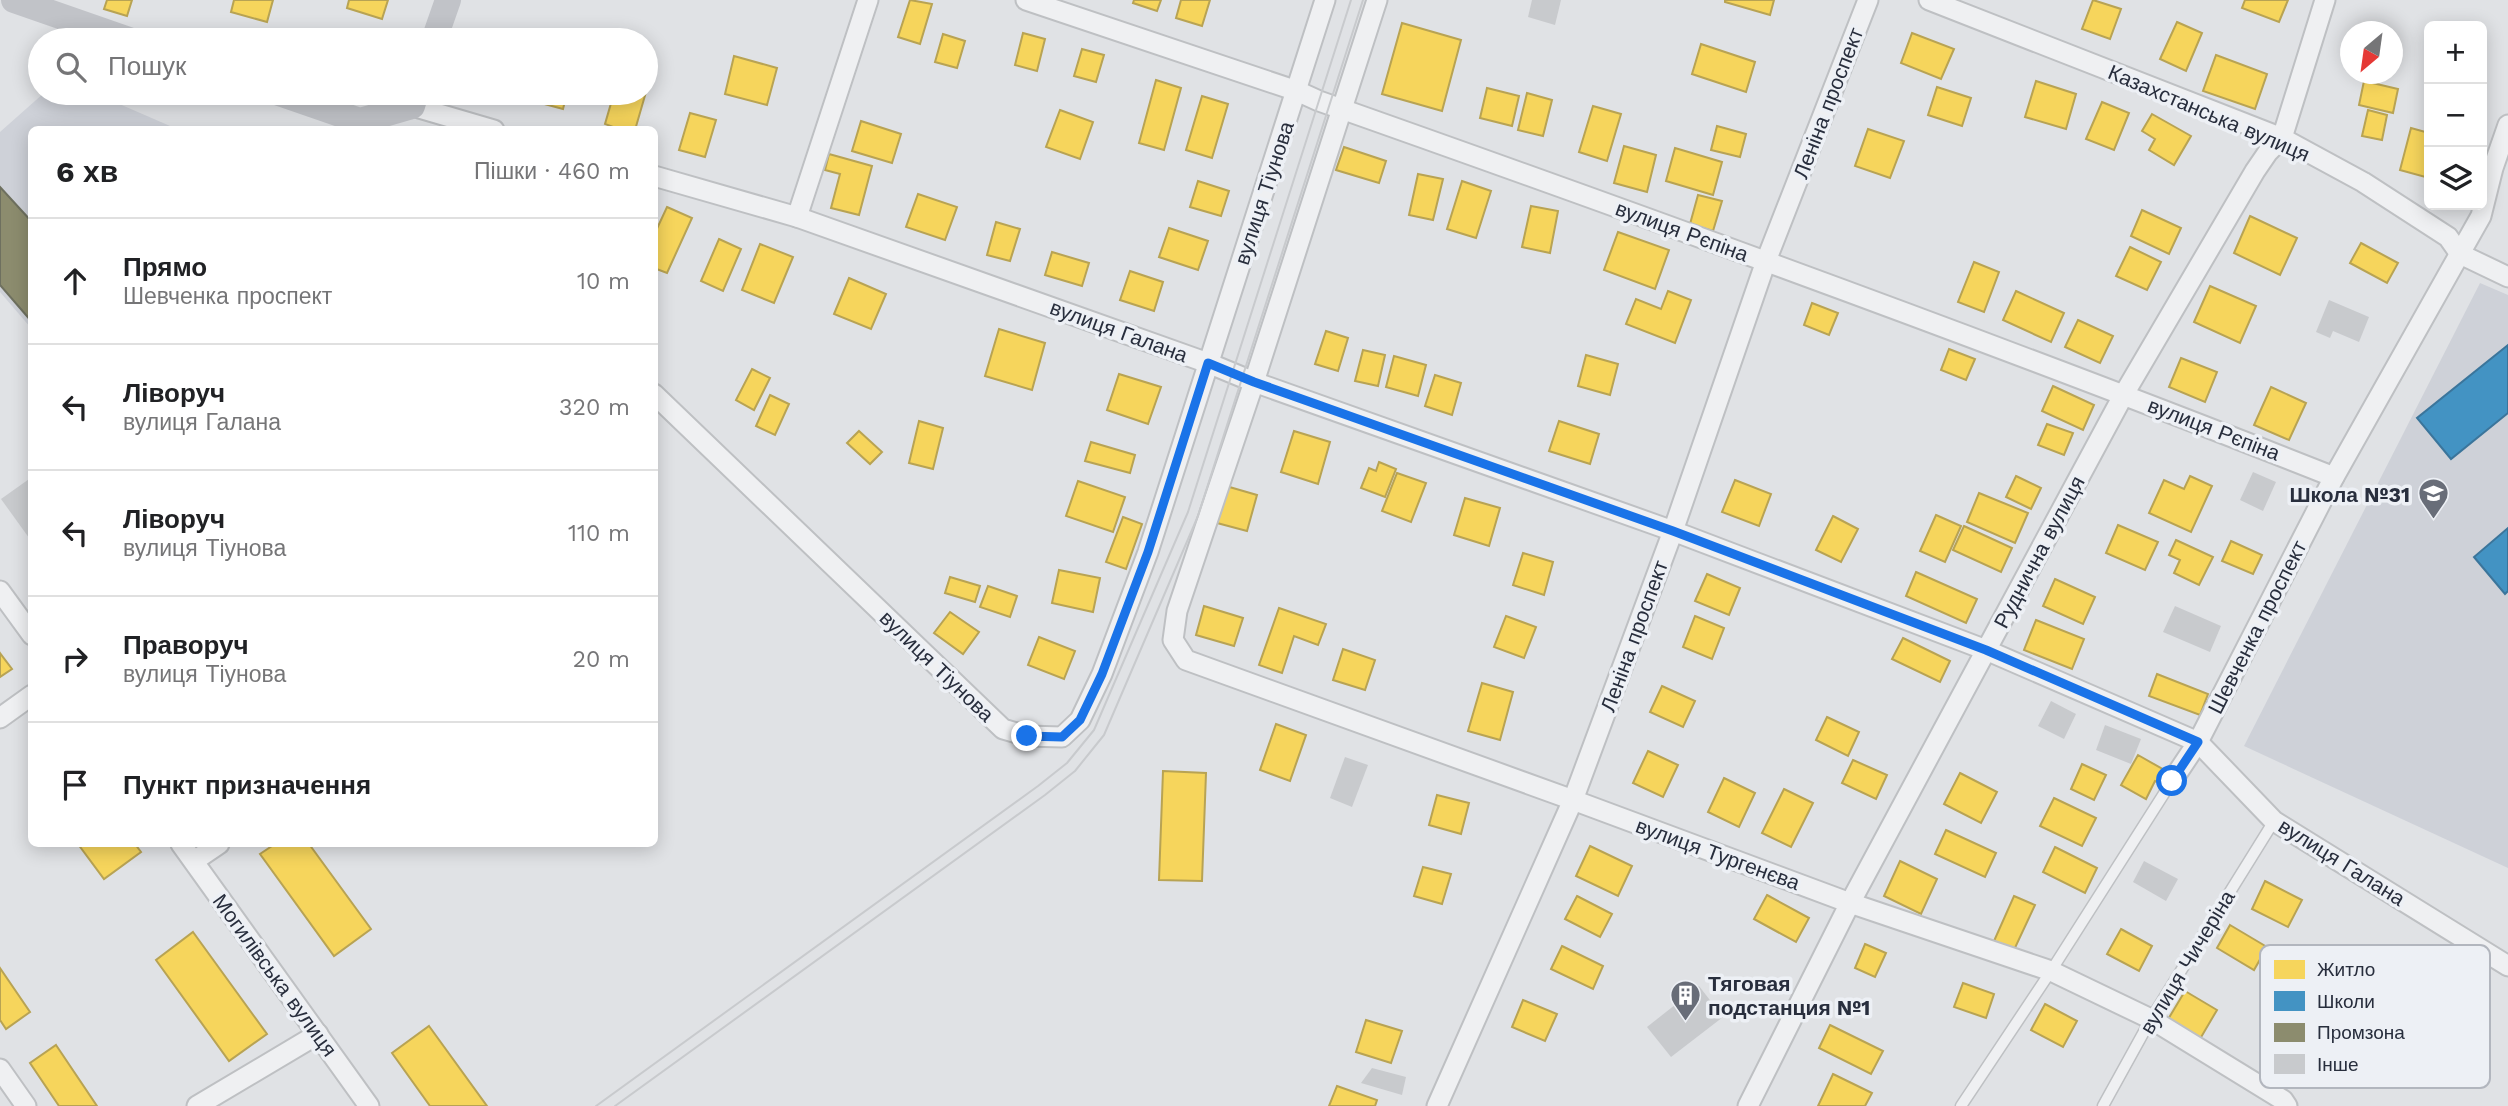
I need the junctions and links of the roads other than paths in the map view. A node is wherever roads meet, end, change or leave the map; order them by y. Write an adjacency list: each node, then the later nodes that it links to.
1 (14, 0): 10 (street)
2 (448, 0): 11 (street)
3 (869, 0): 22 (street)
4 (1026, 0): 12 (street, вулиця Рєпіна)
5 (1325, 0): 12 (street, вулиця Тіунова)
6 (1377, 0): 16 (street)
7 (1868, 0): 24 (street, Леніна проспект)
8 (1929, 0): 20 (street, Казахстанська вулиця)
9 (2325, 0): 20 (street, Руднична вулиця)
10 (94, 28)
11 (438, 28)
12 (1297, 91): 16 (street, вулиця Рєпіна); 26 (street, вулиця Тіунова)
13 (311, 105): 17 (street)
14 (402, 105): 17 (street)
15 (429, 105): 19 (street)
16 (1341, 109): 24 (street, вулиця Рєпіна); 27 (street)
17 (364, 125)
18 (2508, 125): 23 (street, Шевченка проспект)
19 (484, 126)
20 (2282, 138): 23 (street, Казахстанська вулиця); 28 (street, Руднична вулиця)
21 (658, 177): 22 (street, вулиця Галана)
22 (797, 217): 26 (street, вулиця Галана)
23 (2460, 254): 25 (street, Казахстанська вулиця); 30 (street, Шевченка проспект)
24 (1766, 261): 28 (street, вулиця Рєпіна); 31 (street, Леніна проспект)
25 (2508, 277)
26 (1208, 363): 27 (street, вулиця Галана); 29 (street, вулиця Тіунова)
27 (1254, 382): 31 (street, вулиця Галана); 39 (street, вулиця Тургенєва)
28 (2124, 394): 30 (street, вулиця Рєпіна); 34 (street, Руднична вулиця)
29 (658, 398)
30 (2334, 477): 37 (street, Шевченка проспект)
31 (1673, 531): 34 (street, вулиця Галана); 39 (street, Леніна проспект)
32 (0, 591): 33 (street)
33 (28, 630)
34 (1986, 650): 37 (street, вулиця Галана); 44 (street, Руднична вулиця)
35 (28, 698): 36 (street)
36 (0, 718)
37 (2198, 742): 38 (street, Шевченка проспект); 40 (street, вулиця Галана)
38 (2172, 781): 48 (lane, Шевченка проспект)
39 (1573, 800): 44 (street, вулиця Тургенєва); 58 (street, Леніна проспект)
40 (2274, 821): 45 (street, вулиця Галана); 49 (lane, вулиця Чичеріна)
41 (183, 847): 43 (street, Могилівська вулиця)
42 (215, 847): 43 (street)
43 (194, 861): 50 (street, Могилівська вулиця)
44 (1850, 903): 48 (street, вулиця Тургенєва); 59 (street, Руднична вулиця)
45 (2474, 945)
46 (2490, 955): 47 (street, вулиця Галана)
47 (2508, 966)
48 (2051, 971): 49 (street, вулиця Тургенєва); 60 (lane, Шевченка проспект)
49 (2151, 1019): 52 (street, вулиця Тургенєва); 61 (lane, вулиця Чичеріна)
50 (318, 1034): 56 (street); 57 (street, Могилівська вулиця)
51 (0, 1069): 55 (street)
52 (2260, 1087)
53 (2261, 1088): 54 (street, вулиця Тургенєва)
54 (2285, 1103)
55 (26, 1106)
56 (197, 1106)
57 (369, 1106)
58 (1437, 1106)
59 (1748, 1106)
60 (1961, 1106)
61 (2103, 1106)

